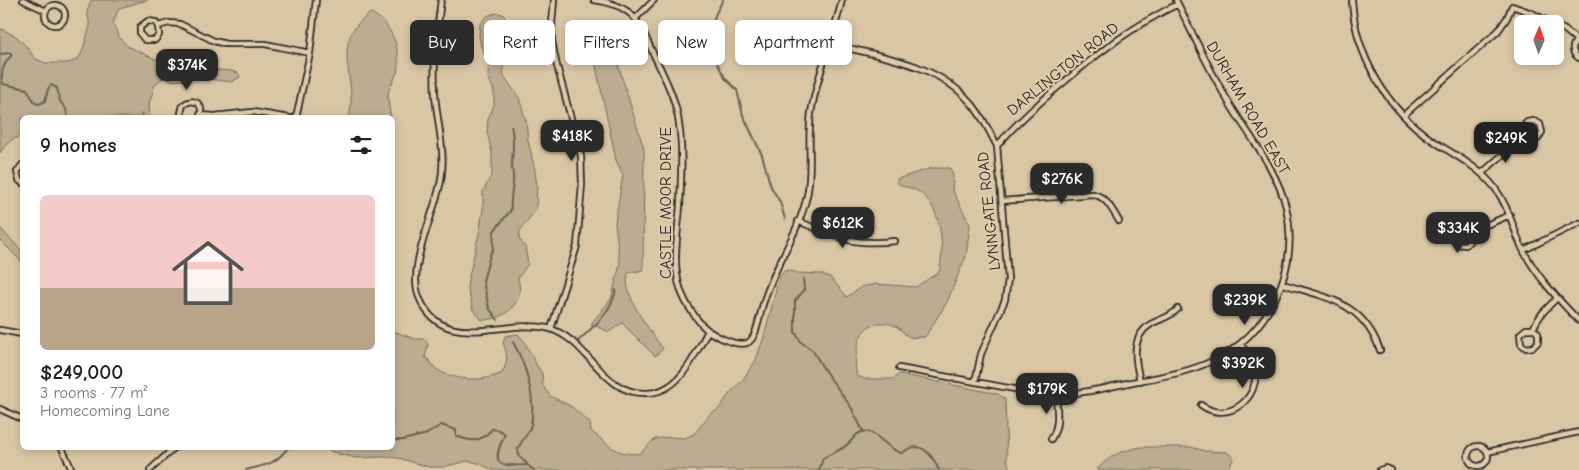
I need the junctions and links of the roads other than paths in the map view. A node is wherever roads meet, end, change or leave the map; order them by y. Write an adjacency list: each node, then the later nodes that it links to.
1 (23, 0): 10 (street)
2 (316, 0): 18 (street)
3 (441, 0): 44 (street)
4 (554, 0): 44 (street)
5 (594, 0): 12 (street)
6 (654, 0): 12 (street)
7 (842, 0): 13 (street)
8 (1352, 0): 26 (street)
9 (1177, 2): 28 (street, DARLINGTON ROAD); 40 (street, DURHAM ROAD EAST)
10 (46, 11): 10 (street)
11 (1536, 15): 26 (street)
12 (636, 18): 47 (street, CASTLE MOOR DRIVE)
13 (836, 20)
14 (158, 26): 14 (street); 18 (street)
15 (1564, 29): 16 (street)
16 (1578, 39): 19 (street)
17 (852, 49): 28 (street, LYNNGATE ROAD)
18 (310, 53): 25 (street)
19 (1579, 58)
20 (823, 65): 34 (street)
21 (183, 115): 22 (street)
22 (200, 115)
23 (224, 115): 24 (street)
24 (272, 115)
25 (297, 115)
26 (1404, 115): 30 (street)
27 (1524, 136): 27 (street); 30 (street)
28 (997, 146): 32 (street, LYNNGATE ROAD)
29 (20, 168): 31 (street)
30 (1482, 173): 33 (street)
31 (20, 181)
32 (1002, 201): 35 (street); 53 (street, LYNNGATE ROAD)
33 (1510, 215): 37 (street); 39 (street)
34 (798, 221): 38 (street); 47 (street, CASTLE MOOR DRIVE)
35 (1119, 221)
36 (1579, 223): 39 (street)
37 (1472, 231): 37 (street)
38 (894, 241)
39 (1524, 250): 41 (street)
40 (1282, 284): 49 (street, DURHAM ROAD EAST); 50 (street)
41 (1557, 298): 43 (street); 45 (street)
42 (1178, 309): 52 (street)
43 (1579, 321)
44 (551, 329): 47 (street)
45 (1533, 329): 45 (street)
46 (0, 330): 48 (street)
47 (708, 331)
48 (20, 334)
49 (1240, 344): 52 (street, DURHAM ROAD EAST); 55 (street)
50 (1380, 350)
51 (899, 368): 53 (street, DURHAM ROAD EAST)
52 (1140, 381): 54 (street, DURHAM ROAD EAST)
53 (975, 382): 54 (street, DURHAM ROAD EAST)
54 (1056, 395): 59 (street)
55 (1201, 405)
56 (0, 409): 57 (street)
57 (20, 418)
58 (1579, 432): 62 (street)
59 (1051, 438)
60 (63, 450): 63 (street)
61 (172, 450): 64 (street)
62 (1487, 452): 62 (street)
63 (72, 470)
64 (150, 470)
65 (1380, 470): 66 (street)
66 (1391, 470)

